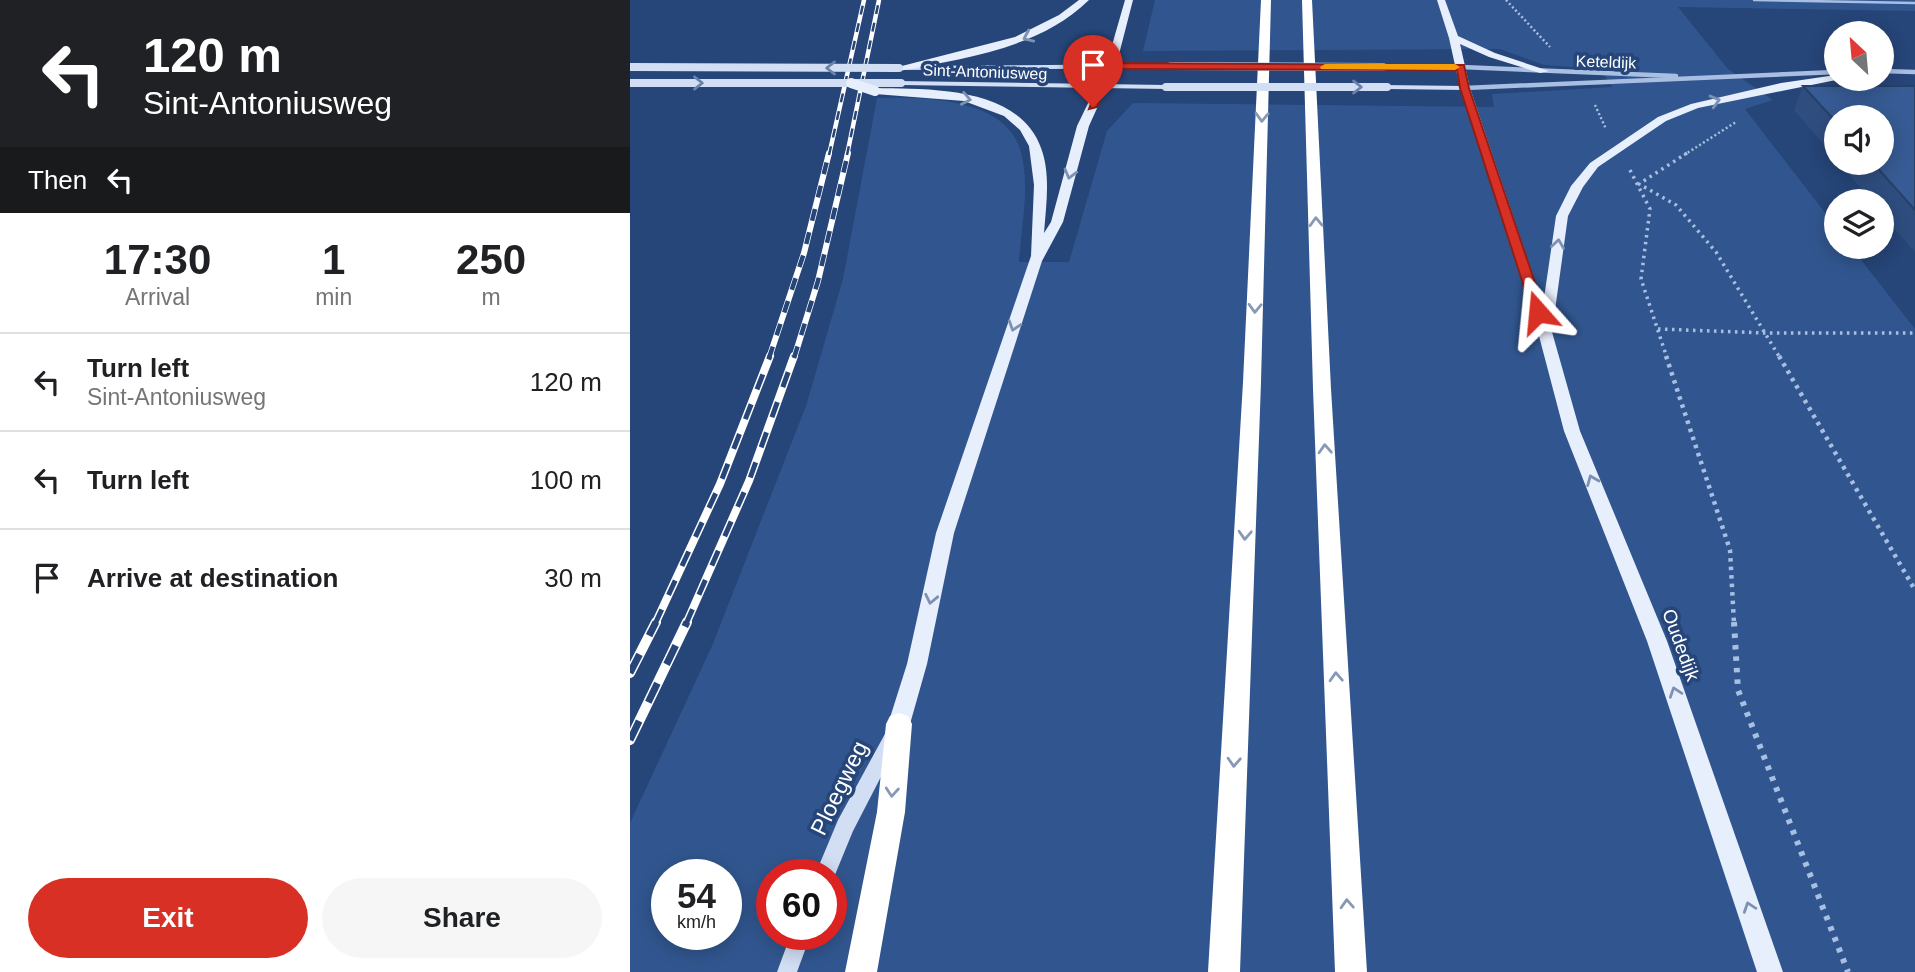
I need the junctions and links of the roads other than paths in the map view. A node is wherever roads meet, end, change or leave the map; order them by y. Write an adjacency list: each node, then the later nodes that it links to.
1 (1086, 0): 12 (main road, one-way to 12)
2 (1129, 0): 9 (main road)
3 (1266, 0): 31 (highway, one-way to 31)
4 (1307, 0): 32 (highway, one-way to 4)
5 (1441, 0): 8 (main road, Oudedijk)
6 (1754, 0): 7 (lane)
7 (1915, 3)
8 (1454, 38): 10 (main road, Oudedijk); 13 (main road)
9 (1111, 66): 10 (main road, Sint-Antoniusweg, bridge); 12 (main road, Sint-Antoniusweg); 22 (main road)
10 (1461, 67): 13 (street, Keteldijk); 23 (main road, Oudedijk)
11 (630, 68): 12 (main road, Sint-Antoniusweg, one-way to 11, bridge)
12 (899, 68)
13 (1544, 71): 17 (street, Keteldijk)
14 (1894, 71): 15 (street)
15 (1915, 72)
16 (1824, 73): 17 (street, Keteldijk)
17 (1750, 76): 23 (street, Keteldijk)
18 (1824, 80): 25 (main road, one-way to 18)
19 (630, 83): 20 (main road, one-way to 20, bridge)
20 (851, 83): 21 (main road, bridge)
21 (900, 88): 22 (main road, Sint-Antoniusweg); 24 (main road, one-way to 24)
22 (1102, 88): 23 (main road, Sint-Antoniusweg, one-way to 23, bridge); 24 (main road, one-way to 24)
23 (1465, 88): 25 (main road, Oudedijk)
24 (1035, 261): 26 (main road, one-way to 26)
25 (1546, 336): 33 (main road, Oudedijk, one-way to 25)
26 (899, 724): 27 (main road, Ploegweg); 30 (highway, one-way to 30)
27 (832, 859)
28 (795, 950): 29 (main road)
29 (787, 972)
30 (861, 972)
31 (1224, 972)
32 (1351, 972)
33 (1770, 972)

